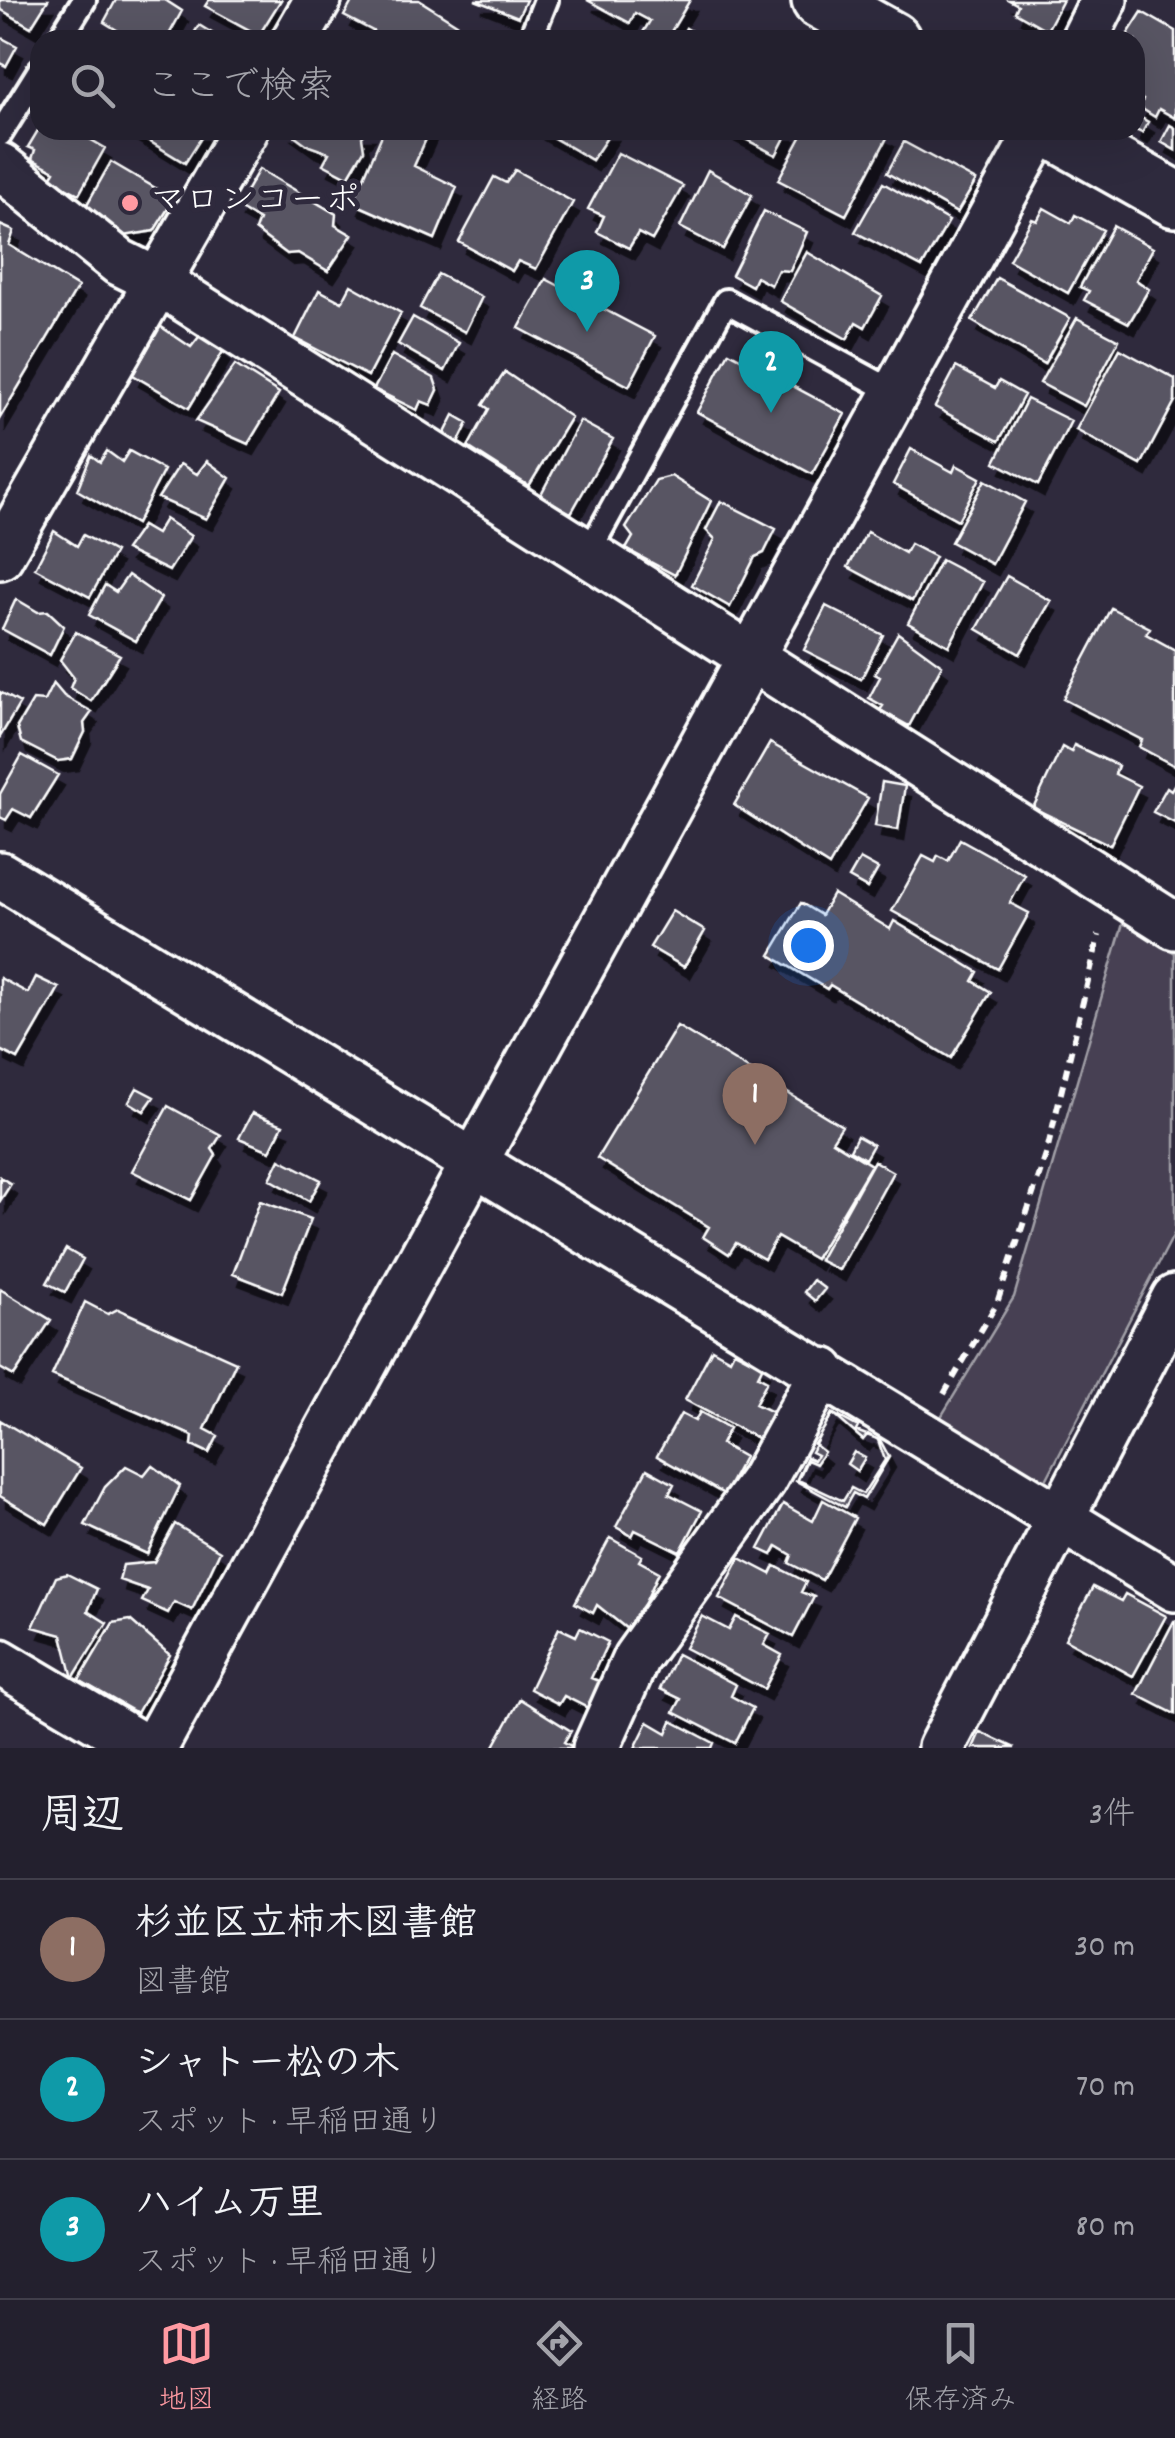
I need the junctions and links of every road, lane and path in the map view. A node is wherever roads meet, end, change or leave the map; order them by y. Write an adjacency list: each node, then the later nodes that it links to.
1 (84, 0): 6 (lane)
2 (318, 0): 7 (street)
3 (546, 0): 8 (lane)
4 (820, 0): 9 (main road)
5 (1104, 0): 10 (street)
6 (65, 30)
7 (302, 30)
8 (534, 30)
9 (874, 30)
10 (1089, 30)
11 (30, 86): 12 (lane)
12 (0, 134)
13 (239, 140): 18 (street)
14 (1033, 140): 19 (street)
15 (1070, 140): 17 (main road)
16 (0, 166): 18 (street)
17 (1175, 199)
18 (158, 282): 20 (street); 21 (street)
19 (894, 392): 20 (lane); 22 (street)
20 (587, 555): 22 (street)
21 (0, 556)
22 (750, 660): 24 (street); 26 (street)
23 (0, 875): 26 (street)
24 (1110, 885): 25 (street); 29 (path)
25 (1175, 926)
26 (475, 1160): 28 (street); 34 (street)
27 (1175, 1298): 30 (street)
28 (823, 1371): 29 (street); 35 (street)
29 (922, 1434): 30 (street)
30 (1059, 1519): 31 (street); 36 (street)
31 (1175, 1588)
32 (0, 1662): 33 (street)
33 (145, 1748)
34 (154, 1748)
35 (596, 1748)
36 (941, 1748)

